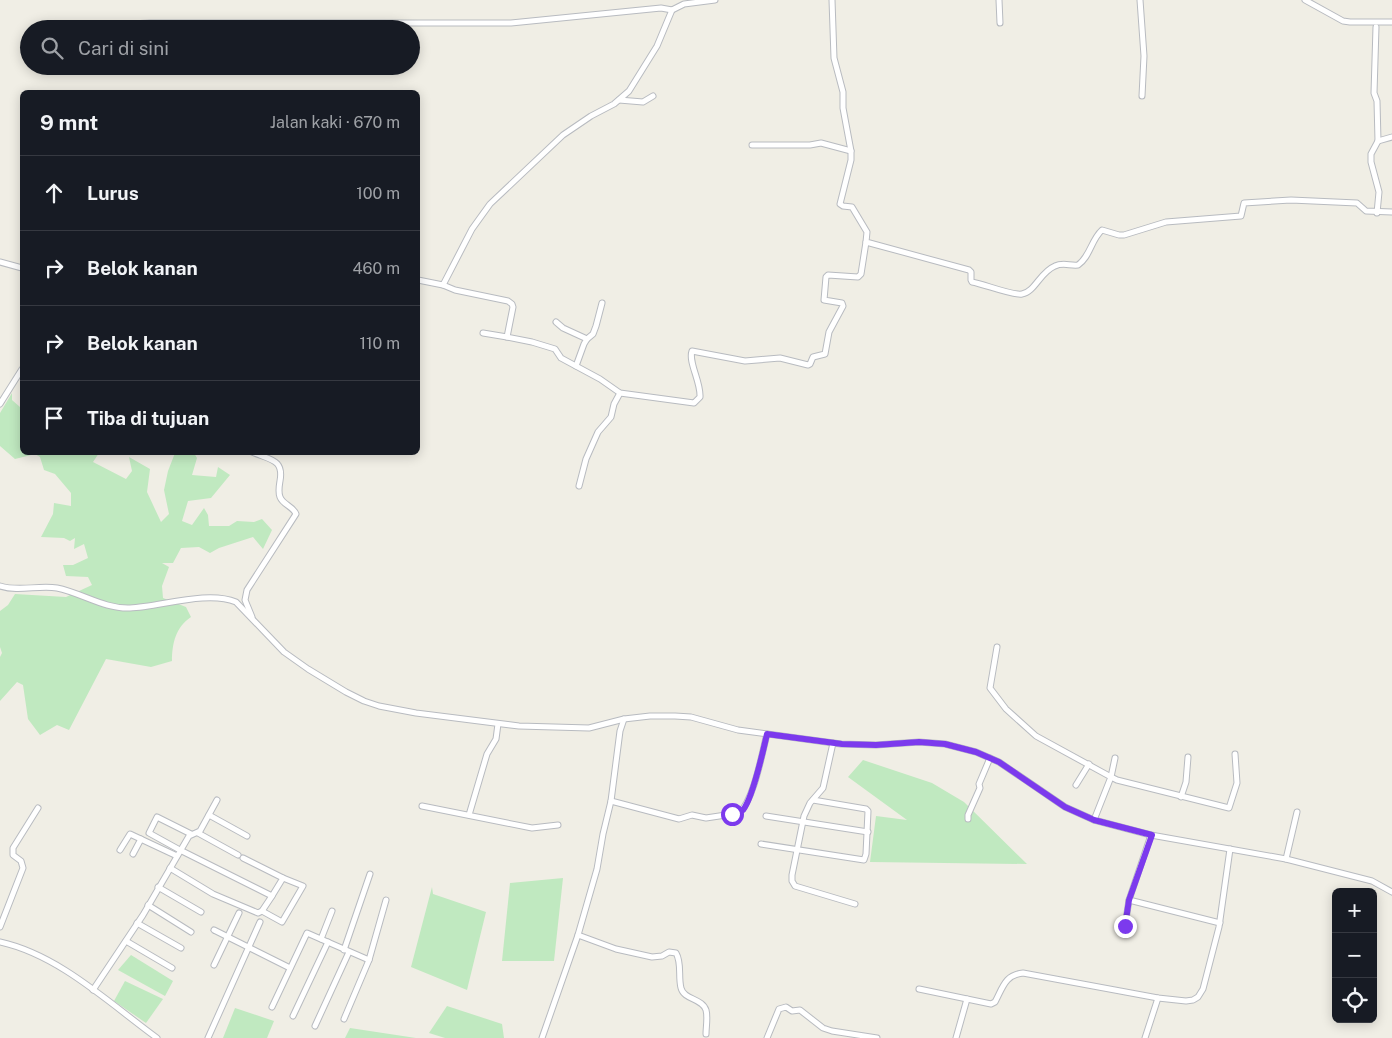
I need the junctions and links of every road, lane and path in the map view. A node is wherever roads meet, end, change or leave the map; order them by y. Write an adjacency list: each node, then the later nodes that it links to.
1 (715, 0): 6 (street)
2 (832, 0): 17 (street)
3 (999, 0): 9 (street)
4 (1140, 0): 12 (street)
5 (1305, 0): 7 (street)
6 (672, 10): 8 (street); 13 (street)
7 (1392, 22)
8 (420, 23)
9 (1000, 23)
10 (1376, 27): 15 (street)
11 (653, 96): 13 (street)
12 (1142, 96)
13 (619, 100): 24 (street)
14 (1392, 137): 15 (street)
15 (1378, 141): 19 (street)
16 (752, 145): 17 (street)
17 (851, 151): 20 (street)
18 (1392, 212): 19 (street)
19 (1376, 213): 20 (street)
20 (866, 242): 32 (street)
21 (0, 262): 22 (street)
22 (20, 267)
23 (420, 280): 24 (street)
24 (443, 285): 28 (street)
25 (602, 303): 29 (street)
26 (556, 322): 29 (street)
27 (483, 333): 28 (street)
28 (507, 337): 30 (street)
29 (587, 339): 30 (street)
30 (576, 366): 32 (street)
31 (20, 372): 33 (street)
32 (620, 393): 35 (street)
33 (0, 404)
34 (259, 455): 37 (street)
35 (579, 486)
36 (0, 586): 37 (street)
37 (253, 620): 40 (street)
38 (997, 647): 47 (street)
39 (624, 719): 40 (street); 41 (street); 53 (street)
40 (498, 724): 58 (street)
41 (767, 734): 42 (street); 53 (street)
42 (833, 743): 45 (street); 52 (street)
43 (1235, 754): 50 (street)
44 (1188, 757): 50 (street)
45 (990, 758): 60 (street); 61 (street)
46 (1115, 758): 48 (street)
47 (1089, 764): 48 (street); 49 (street)
48 (1111, 777): 50 (street); 61 (street)
49 (1076, 785)
50 (1181, 797)
51 (217, 800): 57 (street)
52 (813, 800): 62 (street); 64 (street)
53 (612, 801): 99 (street)
54 (422, 806): 58 (street)
55 (38, 808): 96 (street)
56 (1297, 812): 77 (street)
57 (209, 815): 65 (street); 68 (street)
58 (469, 815): 63 (street)
59 (766, 816): 62 (street)
60 (968, 819)
61 (1094, 820): 67 (street)
62 (803, 822): 64 (street); 71 (street)
63 (558, 825)
64 (868, 832): 71 (street)
65 (198, 833): 66 (street); 80 (street)
66 (191, 834): 74 (street); 74 (street)
67 (1152, 835): 72 (street); 85 (street)
68 (247, 836)
69 (141, 839): 73 (street); 75 (street); 76 (street)
70 (761, 844): 71 (street)
71 (798, 849): 86 (street)
72 (1230, 849): 77 (street); 94 (street)
73 (120, 850)
74 (179, 850): 76 (street); 83 (street)
75 (133, 854)
76 (177, 856): 78 (street)
77 (1286, 859): 82 (street)
78 (170, 868): 81 (street); 88 (street)
79 (370, 874): 107 (street)
80 (283, 878): 83 (street); 88 (street)
81 (158, 887): 87 (street); 90 (street)
82 (1392, 892)
83 (272, 896): 88 (street)
84 (386, 900): 108 (street)
85 (1129, 900): 94 (street); 95 (street)
86 (856, 904)
87 (148, 905): 93 (street); 98 (street)
88 (262, 911)
89 (332, 911): 101 (street)
90 (201, 912)
91 (239, 913): 100 (street)
92 (260, 922): 106 (street)
93 (137, 923): 102 (street); 105 (street)
94 (1220, 923): 114 (street)
95 (1125, 926)
96 (0, 927)
97 (214, 930): 100 (street)
98 (191, 932)
99 (578, 935): 120 (street); 123 (street)
100 (228, 938): 106 (street); 109 (street)
101 (321, 939): 104 (street); 111 (street)
102 (126, 941): 110 (street); 113 (street)
103 (0, 942): 113 (street)
104 (328, 942): 107 (street); 117 (street)
105 (180, 948)
106 (248, 948): 111 (street); 122 (street)
107 (347, 951): 108 (street); 119 (street)
108 (369, 960): 118 (street)
109 (214, 965)
110 (172, 968)
111 (290, 968): 116 (street)
112 (919, 989): 115 (street)
113 (93, 990): 121 (street)
114 (1158, 998): 115 (street); 127 (street)
115 (967, 999): 126 (street)
116 (272, 1007)
117 (293, 1016)
118 (344, 1018)
119 (315, 1026)
120 (706, 1034)
121 (157, 1038)
122 (208, 1038)
123 (542, 1038)
124 (768, 1038): 125 (street)
125 (877, 1038)
126 (956, 1038)
127 (1145, 1038)

